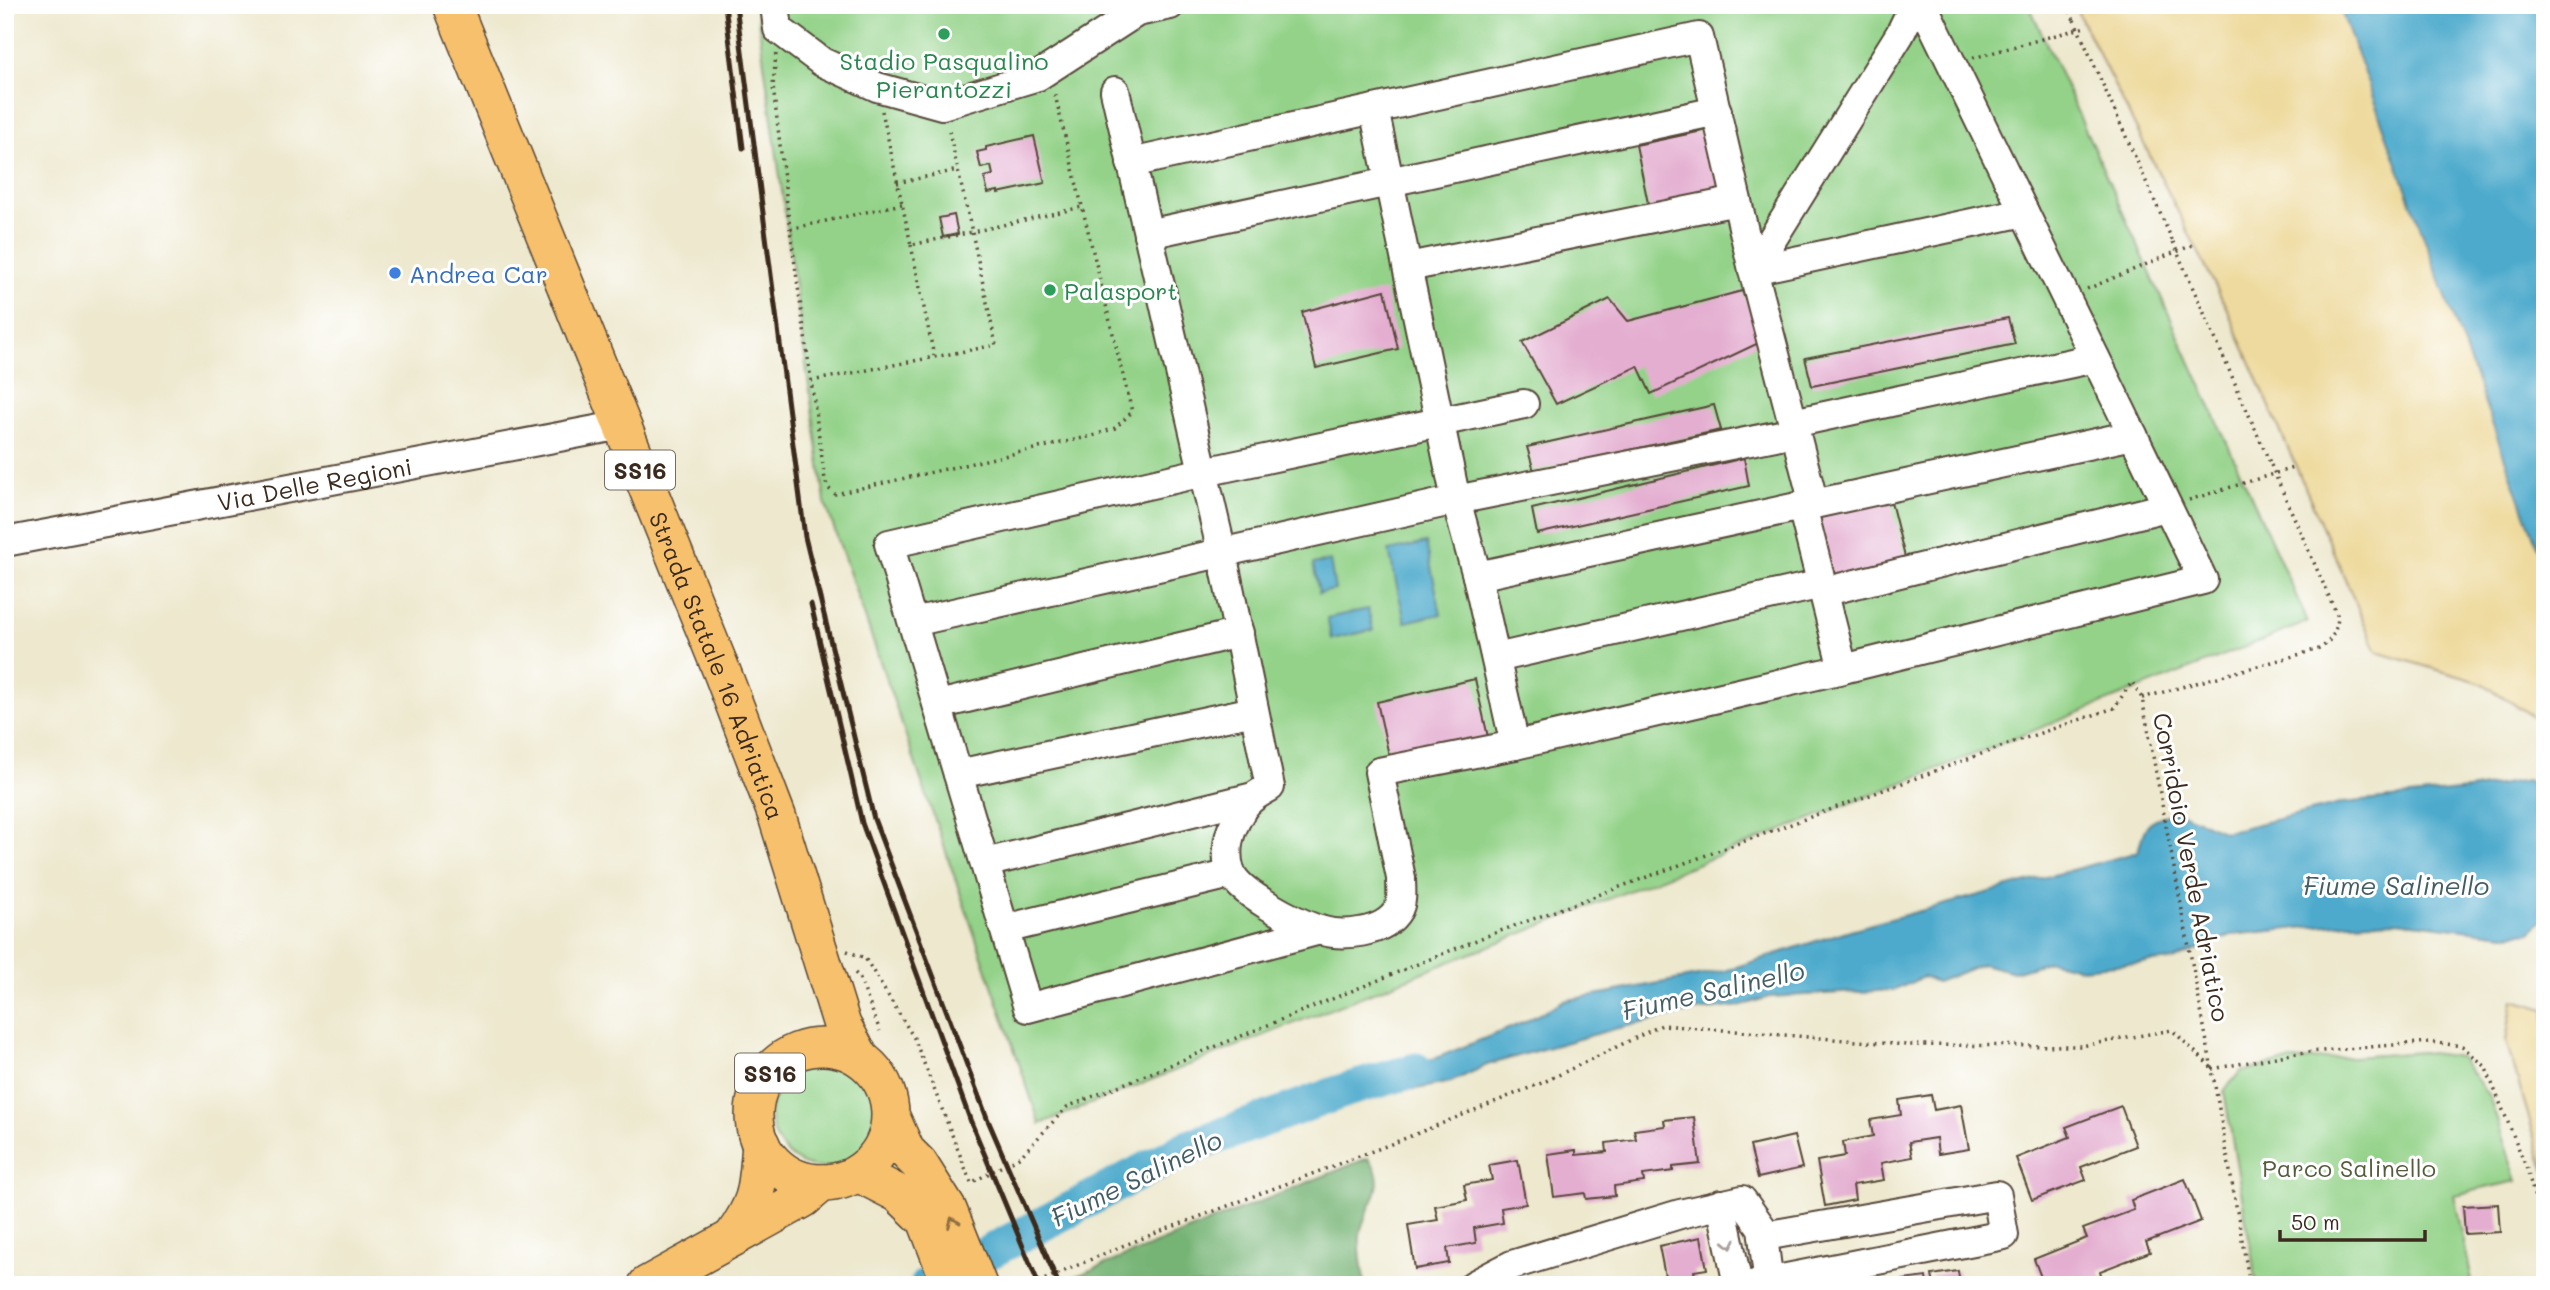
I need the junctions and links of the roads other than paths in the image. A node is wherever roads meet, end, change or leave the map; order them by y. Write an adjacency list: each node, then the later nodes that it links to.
1 (452, 5): 19 (main road, Strada Statale 16 Adriatica / SS16)
2 (1170, 5): 5 (street)
3 (1914, 5): 15 (street)
4 (1923, 5): 12 (street)
5 (777, 17)
6 (1115, 91): 9 (street)
7 (1374, 109): 8 (street); 9 (street); 10 (street)
8 (1717, 111): 10 (street); 11 (street)
9 (1131, 163): 13 (street)
10 (1390, 182): 13 (street); 14 (street)
11 (1737, 201): 14 (street); 15 (street)
12 (2024, 212): 15 (street); 16 (street)
13 (1148, 234): 22 (street)
14 (1408, 267): 18 (street)
15 (1753, 270): 20 (street)
16 (2095, 358): 20 (street); 21 (street)
17 (1524, 404): 18 (street)
18 (1440, 421): 22 (street); 23 (street)
19 (622, 425): 26 (street, Via Delle Regioni); 43 (main road, Strada Statale 16 Adriatica / SS16)
20 (1794, 427): 23 (street); 24 (street)
21 (2133, 435): 24 (street); 25 (street)
22 (1203, 472): 27 (street); 30 (street)
23 (1456, 500): 27 (street); 28 (street)
24 (1808, 505): 28 (street); 29 (street)
25 (2167, 507): 29 (street); 33 (street)
26 (5, 541)
27 (1222, 553): 30 (street); 31 (street)
28 (1477, 576): 32 (street)
29 (1823, 588): 32 (street); 33 (street)
30 (913, 622): 34 (street)
31 (1239, 633): 34 (street); 35 (street)
32 (1496, 658): 36 (street)
33 (1843, 669): 36 (street)
34 (938, 705): 37 (street)
35 (1254, 711): 37 (street); 38 (street)
36 (1515, 745): 42 (street)
37 (958, 775): 39 (street)
38 (1249, 798): 39 (street); 40 (street)
39 (985, 863): 41 (street)
40 (1231, 874): 41 (street); 42 (street)
41 (1005, 929): 42 (street)
42 (1320, 930)
43 (816, 939): 44 (main road, Strada Statale 16 Adriatica / SS16); 45 (main road, Strada Statale 16 Adriatica / SS16)
44 (799, 1052): 45 (main road, SS16); 47 (main road, SS16)
45 (861, 1059): 46 (main road, Strada Statale 16 Adriatica / SS16)
46 (891, 1117): 48 (main road); 56 (main road, Strada Statale 16 Adriatica / SS16, one-way to 46)
47 (761, 1144): 49 (main road); 52 (main road)
48 (858, 1173): 49 (main road); 55 (main road)
49 (822, 1183): 52 (main road)
50 (1721, 1204): 51 (street); 57 (street); 58 (street, one-way to 58)
51 (1764, 1236): 53 (street); 53 (street)
52 (733, 1238): 54 (main road)
53 (1763, 1284)
54 (647, 1285)
55 (951, 1285)
56 (978, 1285)
57 (1474, 1285)
58 (1738, 1285)

